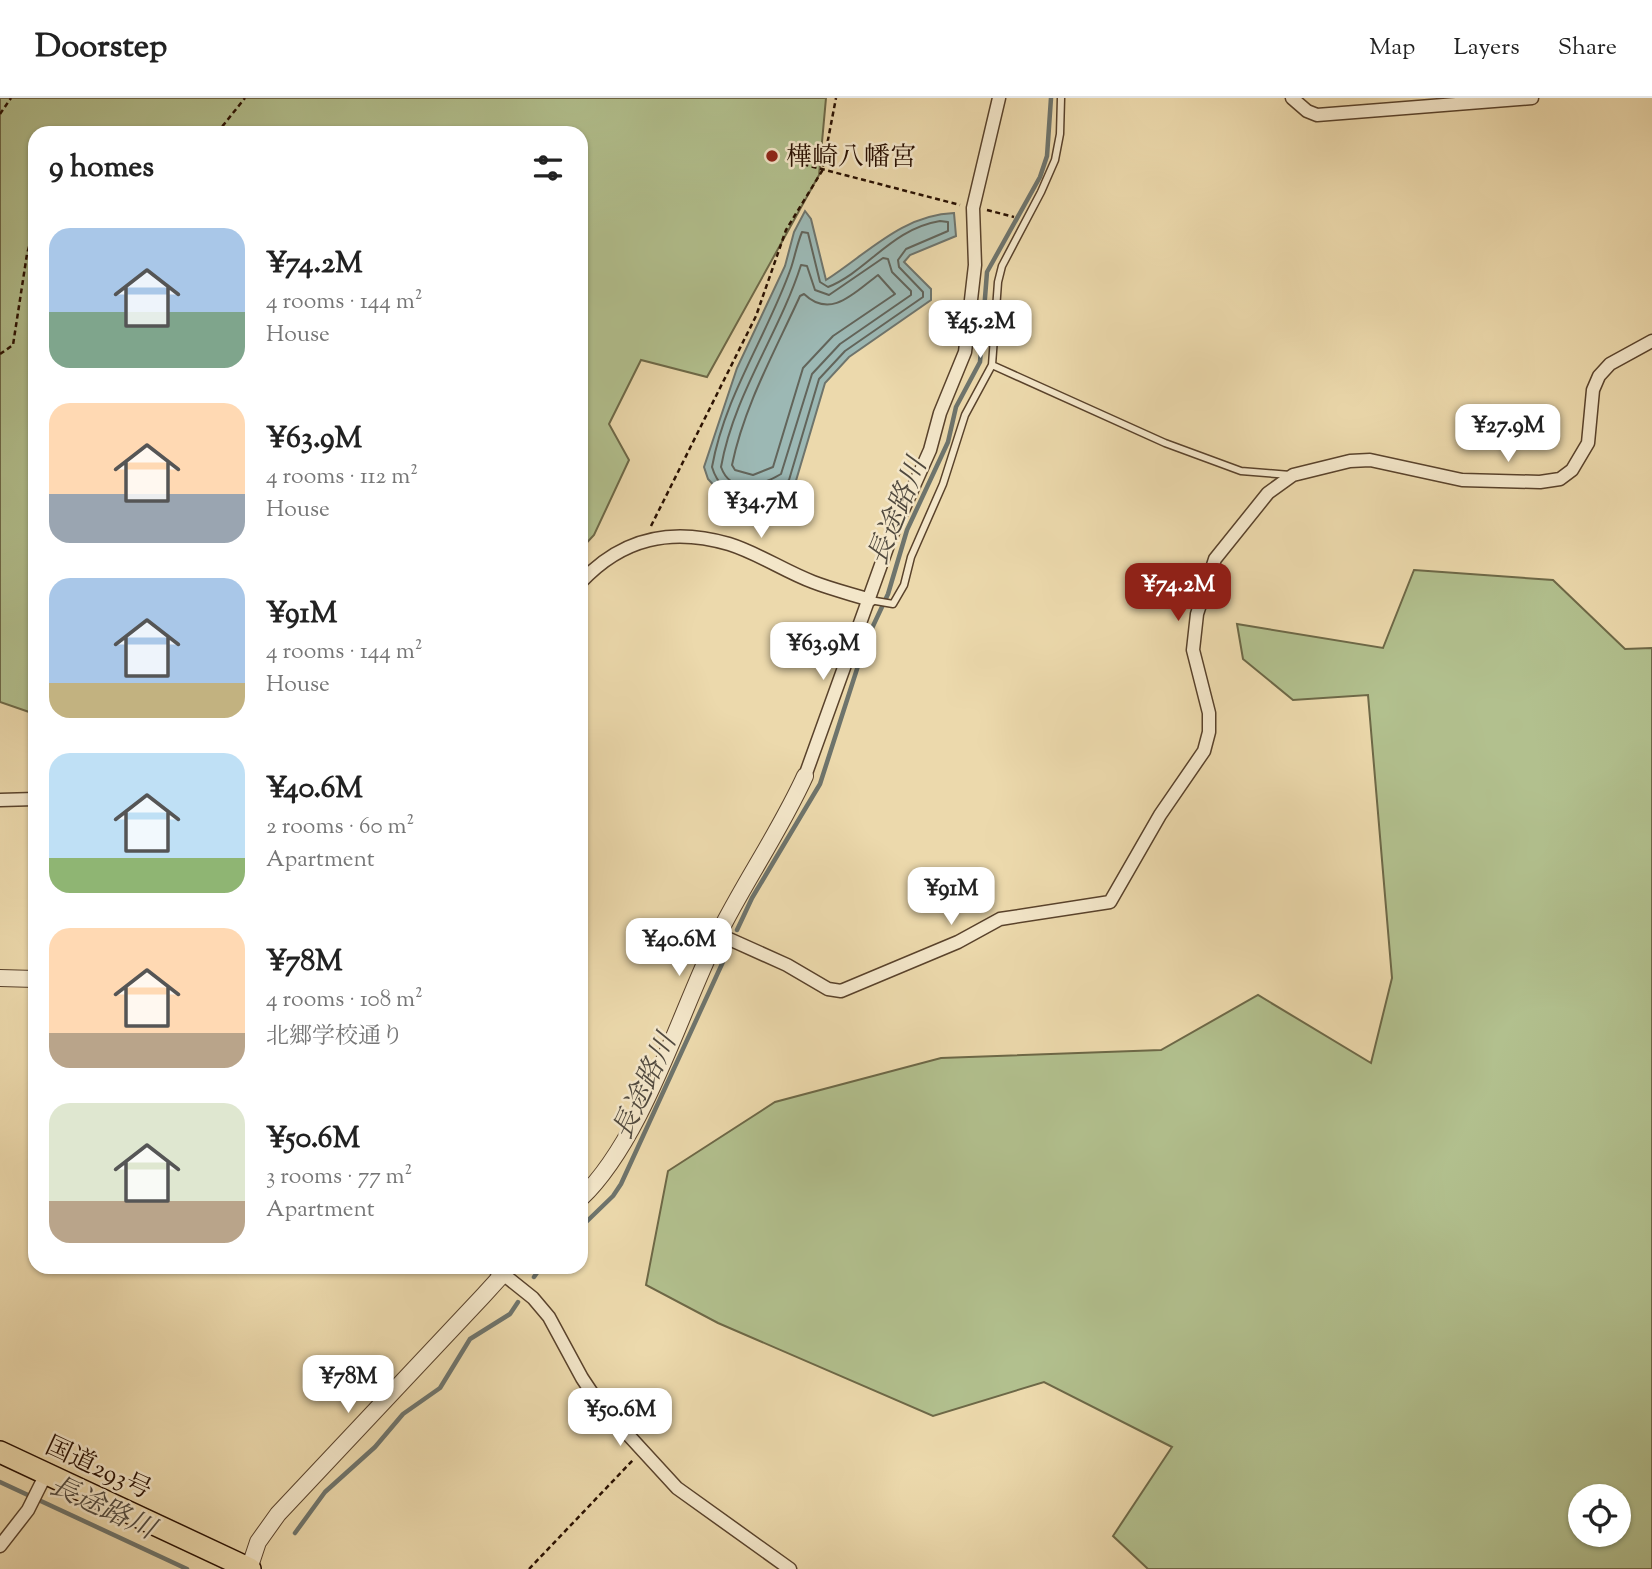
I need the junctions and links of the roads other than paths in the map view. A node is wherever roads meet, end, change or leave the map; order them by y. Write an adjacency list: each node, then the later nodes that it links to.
1 (999, 98): 9 (street)
2 (1061, 98): 6 (lane)
3 (1293, 98): 4 (street)
4 (1532, 98)
5 (1652, 341): 7 (street)
6 (992, 365): 7 (lane); 9 (lane)
7 (1293, 475): 13 (street)
8 (588, 575): 9 (street)
9 (870, 600): 10 (street)
10 (805, 776): 13 (street)
11 (28, 799): 12 (street)
12 (0, 800)
13 (718, 934): 16 (street)
14 (0, 978): 15 (street)
15 (28, 979)
16 (588, 1190)
17 (498, 1274): 22 (street)
18 (508, 1274): 23 (street)
19 (0, 1452): 20 (highway, 国道293号)
20 (42, 1482): 21 (street); 22 (highway, 国道293号)
21 (0, 1546)
22 (249, 1569)
23 (789, 1569)

